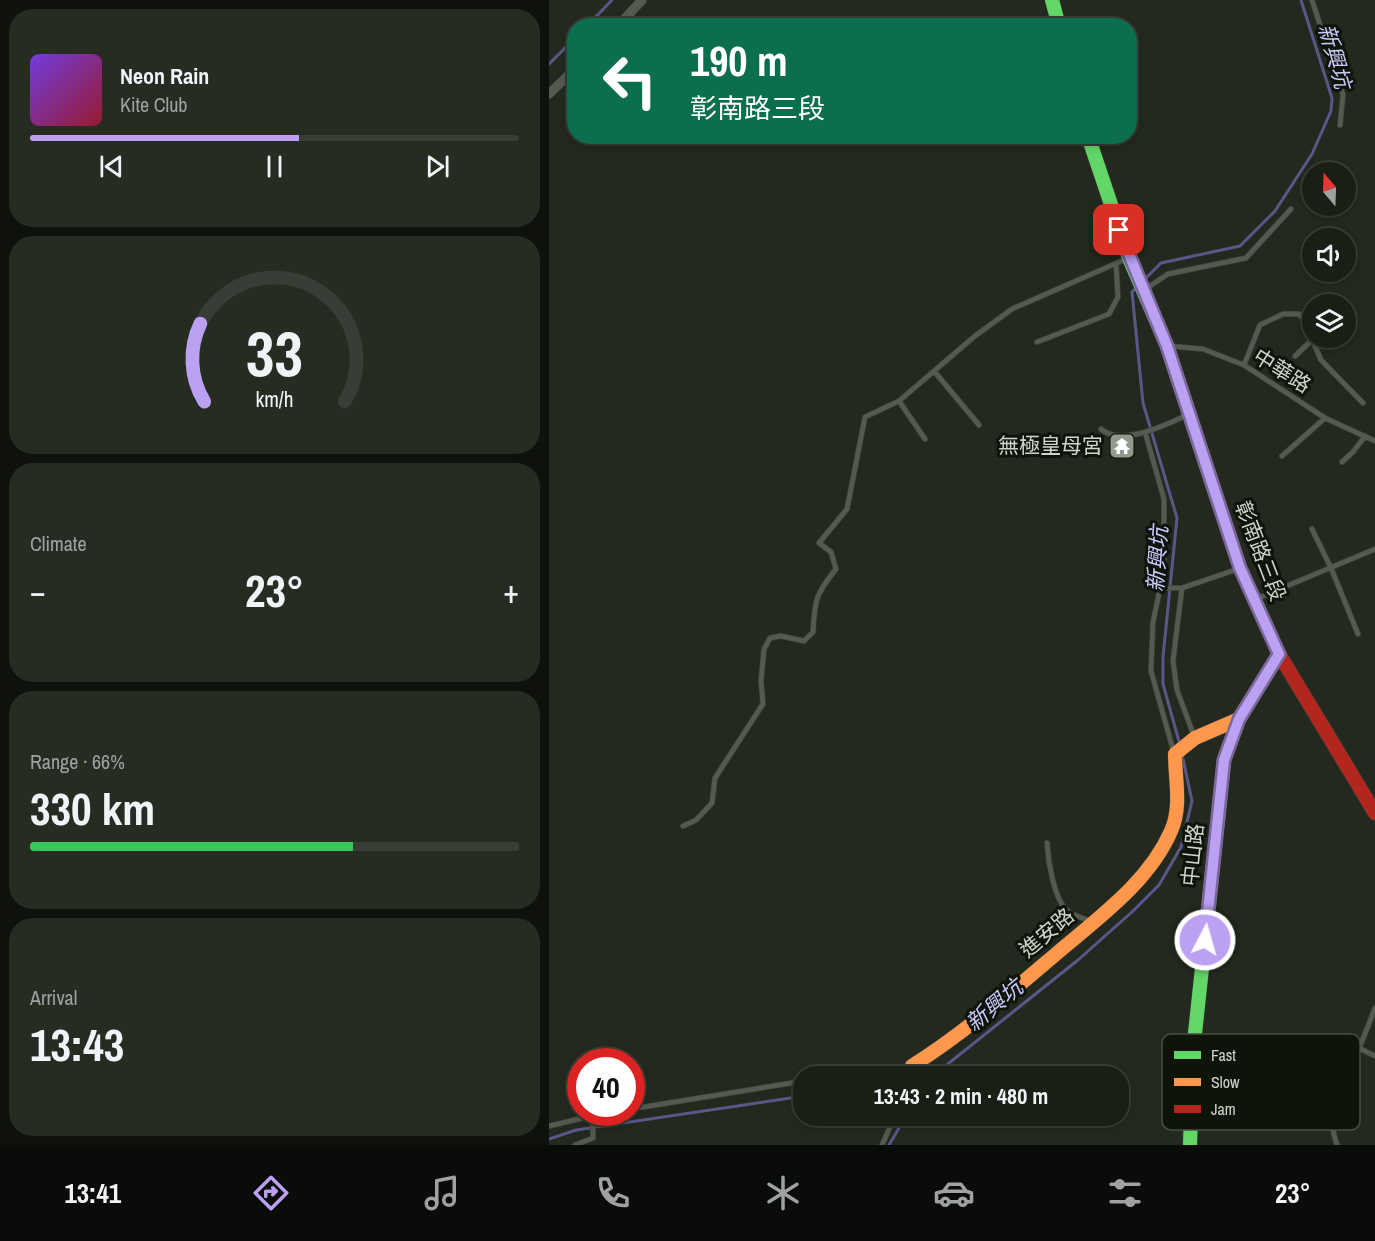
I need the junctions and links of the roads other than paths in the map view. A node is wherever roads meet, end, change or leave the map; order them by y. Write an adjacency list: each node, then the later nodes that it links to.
1 (642, 0): 4 (street)
2 (1052, 0): 5 (street)
3 (1312, 0): 8 (lane)
4 (625, 18)
5 (1057, 18)
6 (567, 77): 7 (street)
7 (549, 94)
8 (1340, 125)
9 (1090, 144): 11 (street)
10 (1291, 209): 12 (lane)
11 (1123, 261): 12 (street, 彰南路三段); 14 (lane); 20 (lane)
12 (1143, 289): 15 (street, 彰南路三段)
13 (1302, 318): 19 (lane)
14 (1038, 342)
15 (1167, 346): 19 (lane, 中華路); 23 (street, 彰南路三段)
16 (1304, 348): 18 (lane)
17 (1316, 348): 22 (lane)
18 (1295, 356)
19 (1244, 365): 24 (lane, 中華路)
20 (934, 371): 21 (lane); 25 (lane)
21 (899, 401): 29 (lane); 46 (lane)
22 (1363, 403)
23 (1189, 414): 27 (lane); 35 (street, 彰南路三段)
24 (1325, 418): 28 (lane, 中華路); 31 (lane)
25 (979, 425)
26 (1101, 429): 27 (lane)
27 (1145, 432): 37 (lane)
28 (1365, 436): 30 (lane, 中華路); 32 (lane)
29 (925, 439)
30 (1375, 441)
31 (1282, 456)
32 (1342, 462)
33 (1312, 529): 36 (lane)
34 (1375, 549): 36 (lane)
35 (1240, 568): 38 (lane); 39 (street, 彰南路三段)
36 (1331, 568): 39 (lane); 40 (lane)
37 (1160, 588): 38 (lane); 44 (lane)
38 (1182, 588): 43 (lane)
39 (1254, 600): 41 (street, 彰南路三段)
40 (1358, 634)
41 (1279, 654): 42 (street, 中山路); 45 (street, 彰南路三段)
42 (1239, 719): 43 (street); 50 (street, 中山路)
43 (1195, 738): 44 (street)
44 (1175, 754): 48 (street, 進安路)
45 (1375, 813)
46 (683, 826)
47 (1047, 843): 48 (lane)
48 (1093, 922): 54 (street, 進安路)
49 (1375, 1008): 51 (lane)
50 (1195, 1034)
51 (1360, 1046)
52 (1360, 1048): 53 (lane)
53 (1375, 1056)
54 (919, 1066)
55 (793, 1083): 56 (lane)
56 (645, 1106)
57 (567, 1122): 58 (lane)
58 (549, 1126)
59 (593, 1126): 63 (lane)
60 (891, 1126): 64 (lane)
61 (1190, 1130): 65 (street, 中山路)
62 (1332, 1130): 66 (lane)
63 (575, 1145)
64 (882, 1145)
65 (1190, 1145)
66 (1337, 1145)

